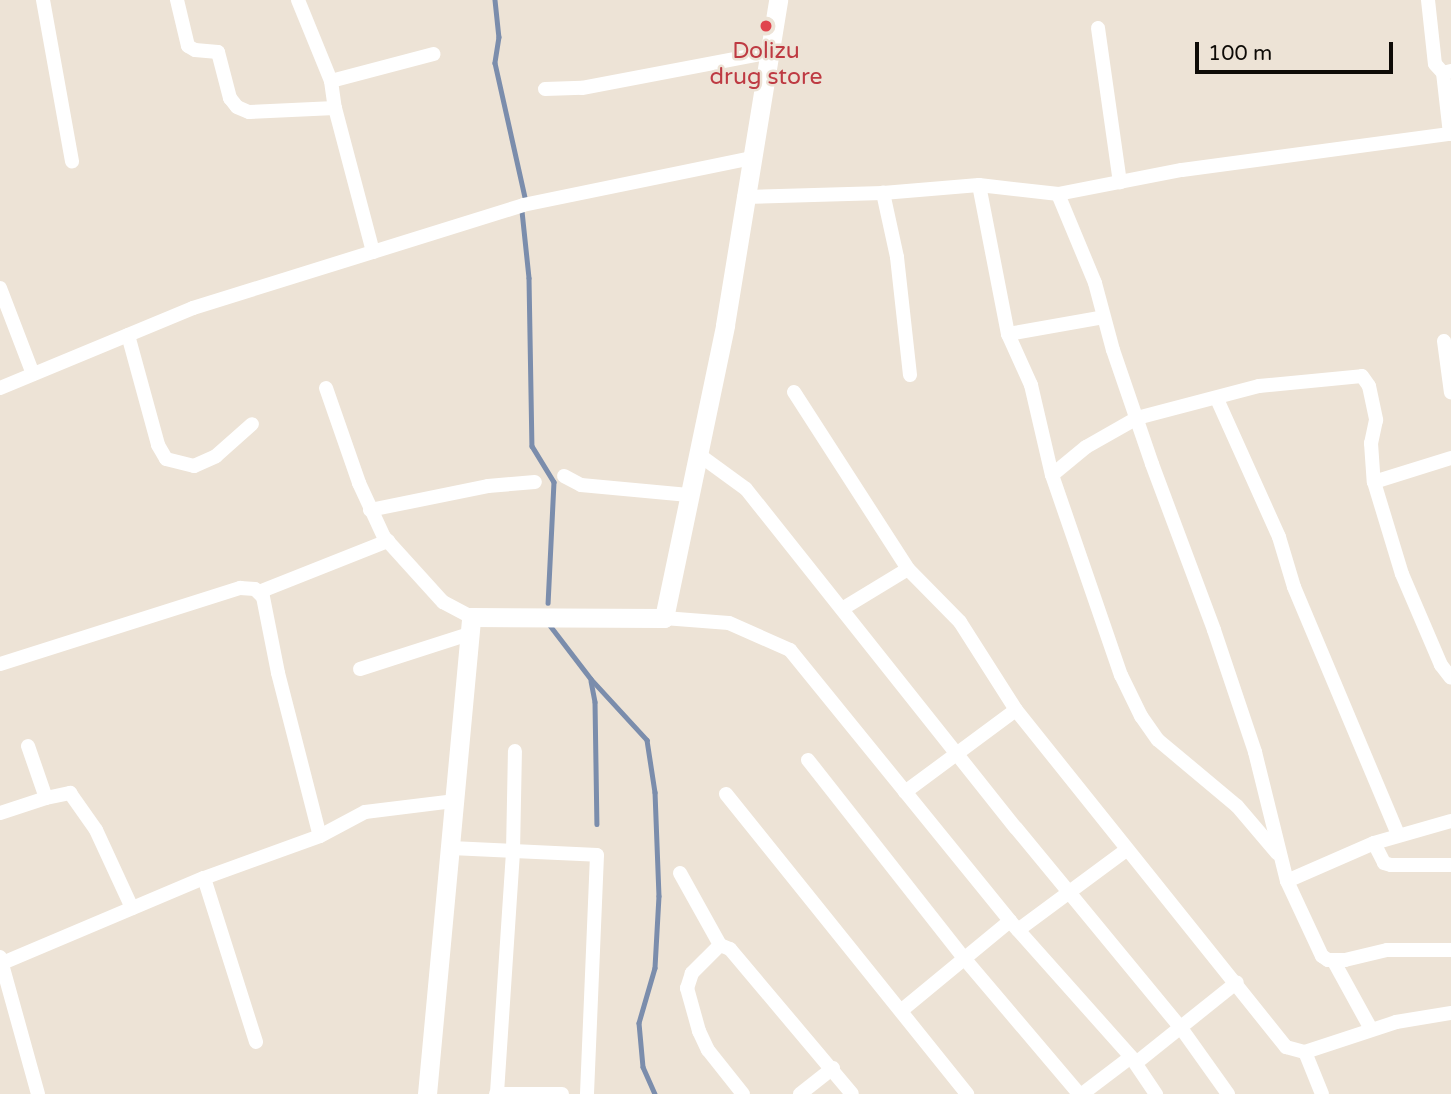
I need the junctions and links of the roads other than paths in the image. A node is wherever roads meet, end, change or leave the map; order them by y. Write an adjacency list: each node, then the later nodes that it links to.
1 (43, 0): 14 (street)
2 (177, 0): 12 (street)
3 (298, 0): 10 (street)
4 (778, 0): 7 (street)
5 (1429, 0): 9 (street)
6 (1098, 29): 15 (street)
7 (771, 52): 11 (street); 13 (street)
8 (434, 54): 10 (street)
9 (1447, 72): 15 (street)
10 (331, 81): 12 (street)
11 (545, 89)
12 (335, 108): 20 (street)
13 (751, 158): 19 (street); 20 (street)
14 (72, 161)
15 (1120, 182): 18 (street)
16 (979, 185): 17 (street); 18 (street); 23 (street)
17 (883, 192): 19 (street); 27 (street)
18 (1058, 194): 22 (street)
19 (744, 197): 35 (street)
20 (373, 252): 24 (street)
21 (0, 288): 26 (street)
22 (1104, 317): 23 (street); 33 (street)
23 (1008, 334): 37 (street)
24 (128, 335): 26 (street); 34 (street)
25 (1444, 341): 31 (street)
26 (33, 374): 28 (street)
27 (910, 375)
28 (0, 388)
29 (326, 388): 42 (street)
30 (794, 392): 44 (street)
31 (1451, 393)
32 (1217, 399): 33 (street); 40 (street); 63 (street)
33 (1137, 418): 37 (street); 69 (street)
34 (252, 424)
35 (698, 454): 41 (street); 46 (street)
36 (1451, 458): 40 (street)
37 (1052, 475): 69 (street)
38 (565, 476): 41 (street)
39 (535, 482): 42 (street)
40 (1374, 482): 51 (street)
41 (689, 495): 47 (street)
42 (370, 510): 43 (street)
43 (388, 541): 45 (street); 48 (street)
44 (908, 569): 46 (street); 52 (street)
45 (259, 592): 49 (street); 64 (street)
46 (842, 609): 55 (street)
47 (664, 618): 48 (street); 57 (street)
48 (470, 626): 50 (street); 60 (street)
49 (0, 664)
50 (360, 668)
51 (1451, 678)
52 (1016, 710): 55 (street); 67 (street)
53 (28, 746): 59 (street)
54 (516, 751): 68 (street)
55 (956, 752): 57 (street); 74 (street)
56 (808, 760): 79 (street)
57 (905, 792): 76 (street)
58 (726, 794): 83 (street)
59 (46, 798): 61 (street); 75 (street)
60 (455, 801): 64 (street); 66 (street)
61 (0, 813)
62 (1451, 821): 63 (street)
63 (1398, 834): 65 (street)
64 (320, 836): 72 (street)
65 (1374, 843): 70 (street); 73 (street)
66 (451, 848): 68 (street); 93 (street)
67 (1126, 850): 74 (street); 82 (street)
68 (513, 852): 91 (street); 95 (street)
69 (1280, 856): 73 (street)
70 (1451, 866)
71 (680, 873): 77 (street)
72 (204, 878): 75 (street); 87 (street)
73 (1287, 881): 80 (street)
74 (1069, 893): 76 (street); 85 (street)
75 (132, 908): 81 (street)
76 (1014, 925): 79 (street); 89 (street)
77 (720, 945): 90 (street); 96 (street)
78 (1451, 950): 80 (street)
79 (963, 957): 83 (street); 100 (street)
80 (1333, 960): 86 (street)
81 (1, 961): 92 (street)
82 (1237, 982): 85 (street); 88 (street)
83 (902, 1010): 99 (street)
84 (1451, 1013): 86 (street)
85 (1181, 1028): 89 (street); 102 (street)
86 (1371, 1029): 88 (street)
87 (256, 1042)
88 (1305, 1052): 103 (street)
89 (1133, 1060): 100 (street); 101 (street)
90 (833, 1068): 97 (street); 98 (street)
91 (496, 1093): 94 (street)
92 (38, 1094)
93 (427, 1094)
94 (562, 1094)
95 (587, 1094)
96 (743, 1094)
97 (800, 1094)
98 (852, 1094)
99 (967, 1094)
100 (1081, 1094)
101 (1156, 1094)
102 (1228, 1094)
103 (1322, 1094)

